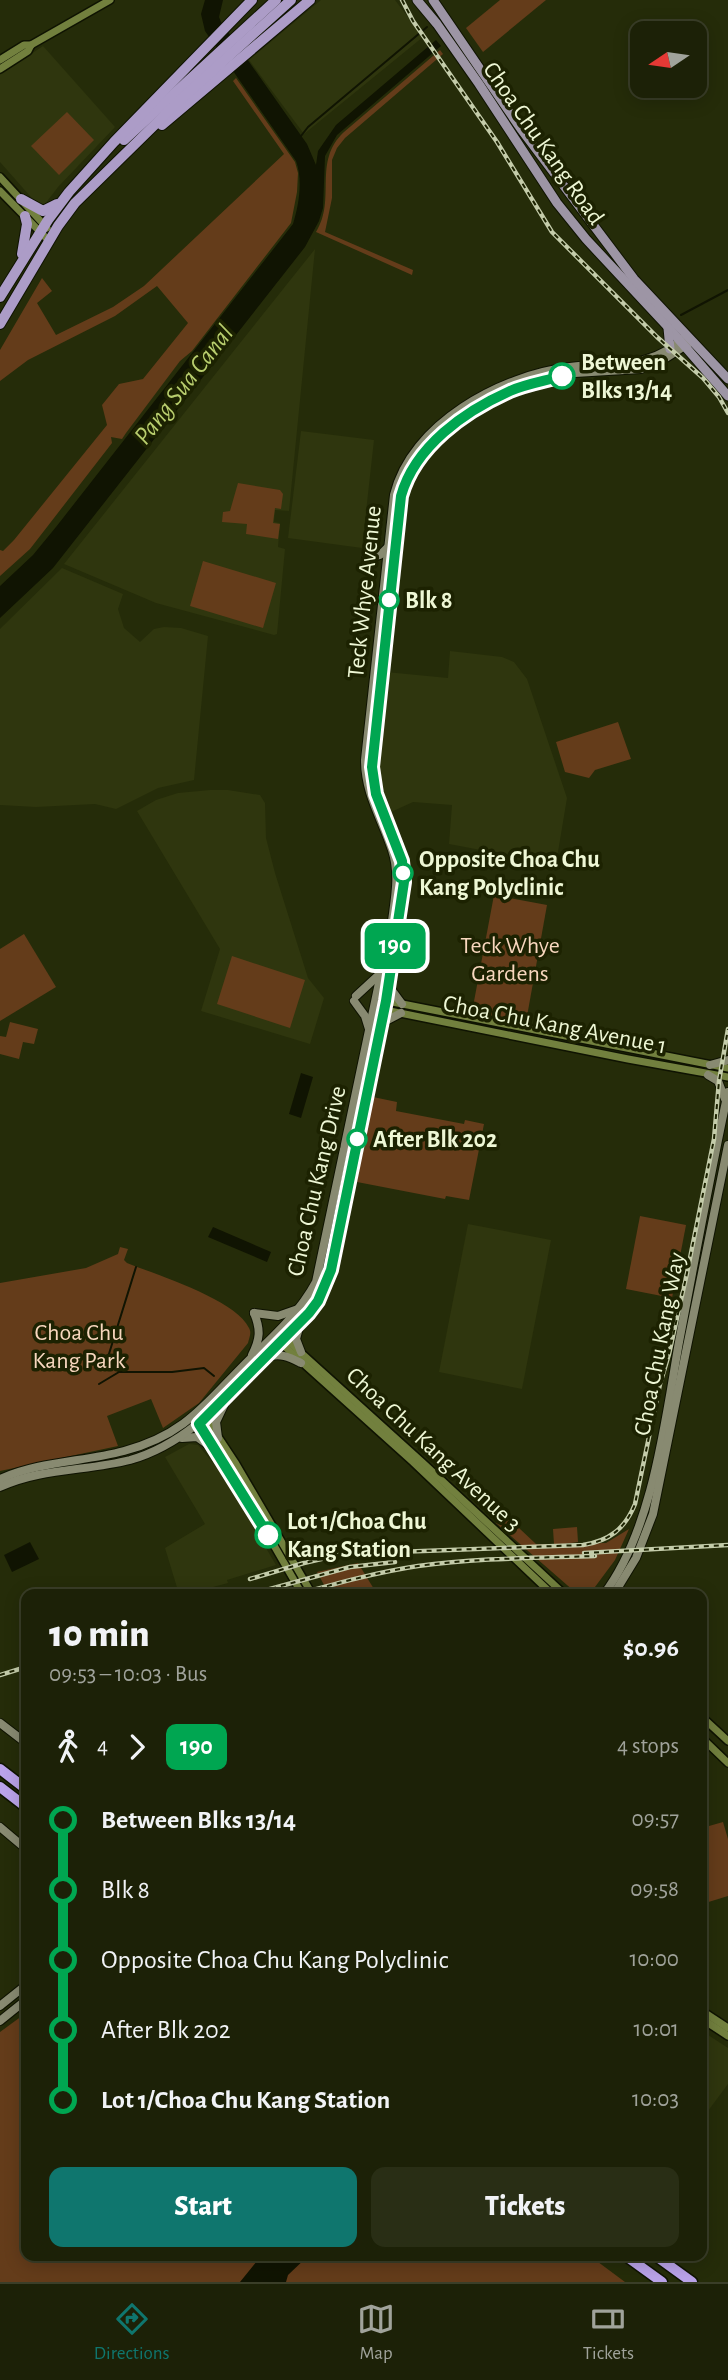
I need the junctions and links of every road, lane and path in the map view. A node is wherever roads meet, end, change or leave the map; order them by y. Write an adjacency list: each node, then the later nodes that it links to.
1 (110, 0): 9 (street)
2 (252, 0): 13 (highway)
3 (276, 0): 8 (highway)
4 (291, 0): 8 (highway)
5 (310, 0): 12 (highway)
6 (417, 0): 19 (main road, Choa Chu Kang Road)
7 (433, 0): 16 (main road, Choa Chu Kang Road)
8 (263, 18): 12 (highway); 13 (highway)
9 (31, 46): 10 (street); 11 (street)
10 (0, 60)
11 (0, 69)
12 (116, 163): 24 (highway)
13 (92, 168): 18 (highway)
14 (0, 177): 17 (street)
15 (0, 191): 21 (street)
16 (569, 194): 19 (main road); 20 (main road, Choa Chu Kang Road)
17 (21, 199): 18 (highway); 23 (street)
18 (62, 201): 23 (highway)
19 (557, 203): 22 (main road, Choa Chu Kang Road)
20 (584, 214): 22 (main road); 29 (main road, Choa Chu Kang Road)
21 (25, 216): 23 (street); 25 (highway)
22 (577, 228): 28 (main road, Choa Chu Kang Road)
23 (42, 229): 24 (street); 25 (highway)
24 (52, 237): 27 (highway)
25 (19, 265): 26 (highway)
26 (0, 297)
27 (0, 324)
28 (668, 327): 29 (main road, Choa Chu Kang Road); 30 (main road)
29 (686, 341): 30 (main road, Teck Whye Avenue); 31 (main road, Choa Chu Kang Road); 32 (main road, Choa Chu Kang Road); 36 (main road, Teck Whye Avenue)
30 (670, 349): 33 (main road, Teck Whye Avenue)
31 (728, 379)
32 (728, 397)
33 (388, 547): 34 (main road); 35 (main road, Teck Whye Avenue)
34 (366, 559)
35 (382, 972): 37 (main road, Teck Whye Avenue); 41 (main road)
36 (388, 985): 38 (main road, Teck Whye Avenue); 39 (main road)
37 (376, 1003): 38 (street, Choa Chu Kang Avenue 1); 41 (main road, Choa Chu Kang Drive)
38 (385, 1005): 39 (street, Choa Chu Kang Avenue 1); 40 (main road, Choa Chu Kang Drive)
39 (401, 1008): 40 (main road); 44 (street, Choa Chu Kang Avenue 1)
40 (382, 1023): 50 (main road, Choa Chu Kang Drive)
41 (370, 1032): 49 (main road, Choa Chu Kang Drive)
42 (728, 1060): 44 (main road)
43 (728, 1068): 44 (street, Choa Chu Kang Avenue 1)
44 (709, 1070): 45 (street, Choa Chu Kang Avenue 1); 47 (main road)
45 (728, 1077)
46 (728, 1092): 47 (main road, Choa Chu Kang Way)
47 (726, 1102): 69 (main road, Choa Chu Kang Way)
48 (728, 1145): 70 (main road, Choa Chu Kang Way)
49 (298, 1310): 51 (main road, Choa Chu Kang Drive); 53 (main road)
50 (303, 1319): 51 (main road, Choa Chu Kang Drive); 52 (main road)
51 (280, 1337): 52 (street, Choa Chu Kang Avenue 3); 53 (main road, Choa Chu Kang Drive); 54 (main road, Choa Chu Kang Drive); 55 (street, Choa Chu Kang Avenue 3)
52 (301, 1352): 68 (street, Choa Chu Kang Avenue 3)
53 (251, 1358): 57 (main road, Choa Chu Kang Drive)
54 (263, 1360): 55 (main road); 56 (main road, Choa Chu Kang Drive)
55 (302, 1363): 67 (street, Choa Chu Kang Avenue 3)
56 (226, 1399): 57 (main road, Choa Chu Kang Drive); 58 (main road)
57 (200, 1417): 58 (street); 59 (main road, Choa Chu Kang Drive); 60 (main road, Choa Chu Kang Drive); 61 (street)
58 (218, 1438): 66 (street)
59 (175, 1439): 61 (main road); 62 (main road, Choa Chu Kang Drive)
60 (123, 1451): 62 (main road); 63 (main road, Choa Chu Kang Drive)
61 (218, 1452): 65 (street)
62 (132, 1459): 64 (main road, Choa Chu Kang Drive)
63 (0, 1479)
64 (0, 1488)
65 (299, 1589)
66 (309, 1589)
67 (547, 1589)
68 (559, 1589)
69 (608, 1589)
70 (617, 1589)
71 (707, 1722): 74 (street)
72 (0, 1723): 73 (main road)
73 (21, 1739)
74 (728, 1741)
75 (707, 1743): 76 (street)
76 (728, 1763)
77 (0, 1769): 78 (highway)
78 (21, 1785)
79 (0, 1787): 80 (highway)
80 (21, 1803)
81 (0, 1827): 82 (main road)
82 (21, 1845)
83 (21, 1989): 85 (main road)
84 (21, 2004): 87 (main road)
85 (0, 2006)
86 (707, 2014): 89 (street)
87 (0, 2021)
88 (707, 2022): 90 (street)
89 (728, 2028)
90 (728, 2036)
91 (633, 2261): 93 (highway)
92 (663, 2261): 94 (highway)
93 (662, 2282)
94 (692, 2282)

